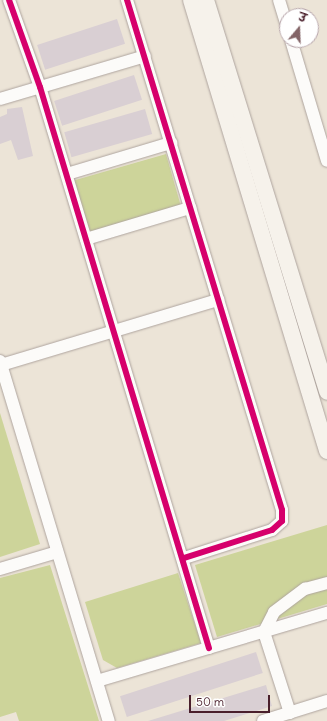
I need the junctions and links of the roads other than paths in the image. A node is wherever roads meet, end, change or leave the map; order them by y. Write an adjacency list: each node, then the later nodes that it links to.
1 (9, 0): 7 (street)
2 (127, 0): 6 (street)
3 (191, 0): 19 (main road)
4 (206, 0): 18 (main road)
5 (294, 48): 9 (street)
6 (145, 56): 7 (street); 10 (street)
7 (40, 87): 8 (street); 12 (street)
8 (0, 99)
9 (324, 138): 11 (street)
10 (171, 143): 12 (street); 13 (street)
11 (327, 161)
12 (67, 174): 14 (street)
13 (190, 208): 14 (street); 15 (street)
14 (86, 239): 16 (street)
15 (218, 300): 16 (street); 21 (street)
16 (114, 332): 17 (street); 21 (street)
17 (1, 363): 20 (street)
18 (327, 392)
19 (327, 451)
20 (57, 552): 22 (street); 27 (street)
21 (184, 558): 26 (street)
22 (0, 569)
23 (327, 583): 25 (street)
24 (327, 613): 25 (street)
25 (264, 632): 26 (street); 29 (street)
26 (209, 648): 27 (street)
27 (97, 681): 30 (street)
28 (327, 701): 29 (street)
29 (290, 713): 31 (street)
30 (109, 721)
31 (263, 721)

